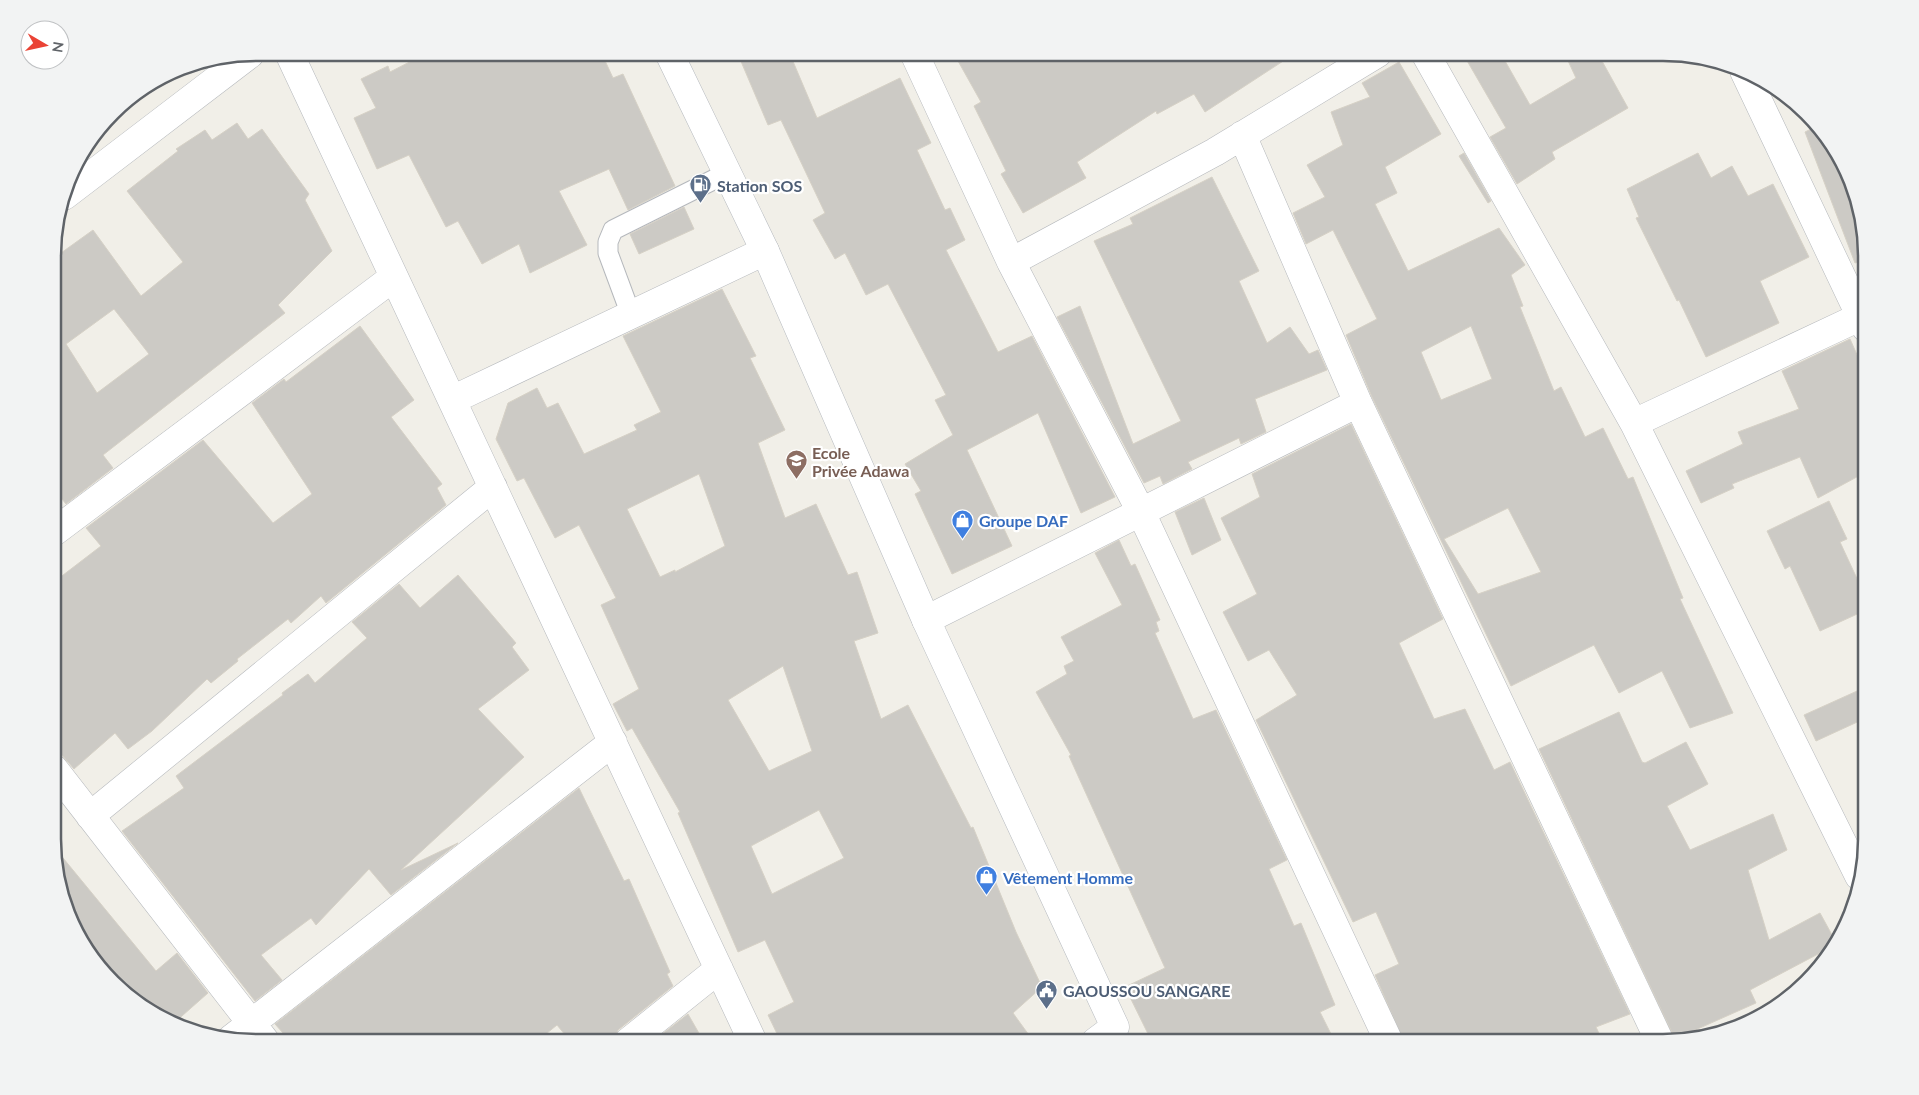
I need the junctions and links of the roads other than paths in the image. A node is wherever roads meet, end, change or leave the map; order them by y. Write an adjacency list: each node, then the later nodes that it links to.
1 (293, 61): 13 (street)
2 (672, 61): 9 (street)
3 (918, 61): 12 (street)
4 (1363, 61): 8 (street)
5 (1431, 61): 19 (street)
6 (239, 62): 10 (street)
7 (1749, 81): 14 (street)
8 (1242, 135): 12 (street); 18 (street)
9 (727, 173): 11 (street); 15 (lane)
10 (73, 189)
11 (765, 250): 15 (street); 23 (street)
12 (1011, 262): 21 (street)
13 (394, 277): 17 (street); 22 (street)
14 (1858, 308)
15 (631, 315): 17 (street)
16 (1858, 323): 19 (street)
17 (452, 400): 20 (street)
18 (1358, 403): 21 (street); 35 (street)
19 (1634, 423): 27 (street)
20 (493, 487): 24 (street); 26 (street)
21 (1140, 510): 23 (street); 34 (street)
22 (61, 527)
23 (926, 620): 33 (street)
24 (613, 742): 28 (street); 30 (street)
25 (61, 778): 26 (street)
26 (90, 816): 29 (street)
27 (1855, 869)
28 (720, 969): 31 (street); 32 (street)
29 (248, 1033)
30 (251, 1034)
31 (638, 1034)
32 (749, 1034)
33 (1110, 1034)
34 (1385, 1034)
35 (1656, 1034)

